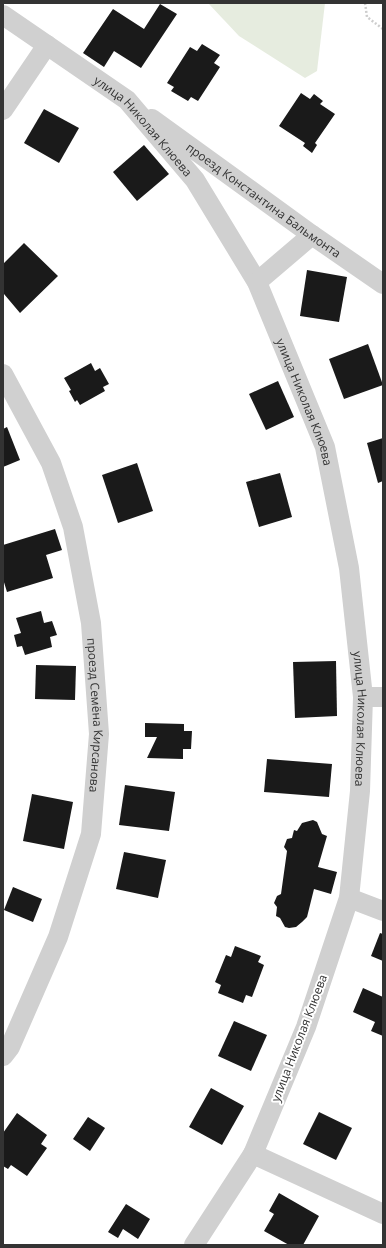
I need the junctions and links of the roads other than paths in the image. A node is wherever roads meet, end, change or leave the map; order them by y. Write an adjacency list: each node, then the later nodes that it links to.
1 (3, 15): 2 (street, улица Николая Клюева)
2 (47, 45): 3 (street, улица Николая Клюева); 4 (street)
3 (127, 100): 5 (street, проезд Константина Бальмонта); 6 (street, улица Николая Клюева)
4 (3, 110)
5 (312, 235): 6 (street); 7 (street, проезд Константина Бальмонта)
6 (257, 282): 9 (street, улица Николая Клюева)
7 (383, 284)
8 (3, 374): 13 (street, проезд Семёна Кирсанова)
9 (363, 697): 10 (street); 11 (street, улица Николая Клюева)
10 (383, 697)
11 (349, 898): 12 (street); 14 (street, улица Николая Клюева)
12 (383, 911)
13 (3, 1056)
14 (253, 1154): 15 (street); 16 (street, улица Николая Клюева)
15 (383, 1214)
16 (194, 1245)

